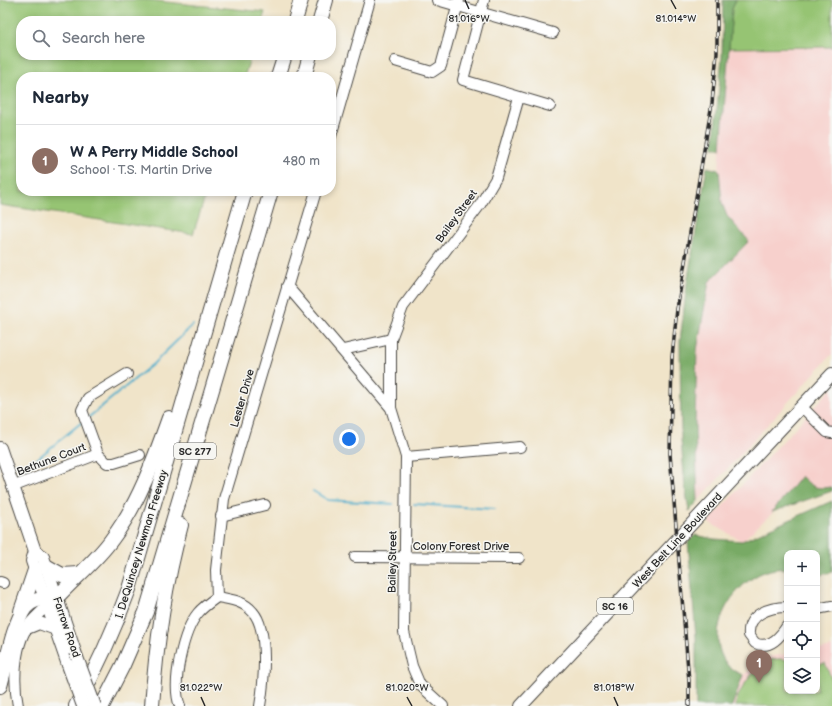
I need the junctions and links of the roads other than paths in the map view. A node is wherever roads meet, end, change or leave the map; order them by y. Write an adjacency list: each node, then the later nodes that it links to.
1 (301, 0): 8 (highway)
2 (326, 0): 9 (highway)
3 (370, 0): 18 (street)
4 (437, 0): 6 (street)
5 (484, 0): 7 (street)
6 (459, 4): 7 (street); 13 (street)
7 (478, 12): 10 (street); 16 (street)
8 (296, 16)
9 (321, 16)
10 (553, 33)
11 (283, 60): 14 (highway)
12 (309, 60): 15 (highway)
13 (395, 61)
14 (280, 72)
15 (305, 72)
16 (519, 97): 17 (street); 23 (street, Bailey Street)
17 (550, 106)
18 (336, 119)
19 (244, 196): 24 (highway, I. DeQuincey Newman Freeway / SC 277)
20 (270, 196): 26 (highway, I. DeQuincey Newman Freeway / SC 277)
21 (314, 196): 22 (street, Lester Drive)
22 (287, 286): 25 (street, Bailey Street); 39 (street, Lester Drive)
23 (391, 339): 25 (street); 30 (street, Bailey Street)
24 (200, 344): 44 (highway); 55 (highway, I. DeQuincey Newman Freeway / SC 277)
25 (343, 350): 30 (street, Bailey Street)
26 (219, 370): 58 (highway, I. DeQuincey Newman Freeway / SC 277); 59 (highway)
27 (127, 374): 34 (street, Bethune Court)
28 (832, 374): 29 (main road, West Belt Line Boulevard / SC 16)
29 (802, 407): 31 (street); 63 (main road, West Belt Line Boulevard / SC 16)
30 (392, 408): 36 (street, Bailey Street)
31 (832, 433)
32 (520, 447): 36 (street)
33 (0, 448): 37 (main road, Farrow Road)
34 (98, 454): 35 (street, Bethune Court); 37 (street, Bethune Court)
35 (140, 455)
36 (406, 457): 41 (street, Bailey Street)
37 (12, 487): 43 (main road, Farrow Road)
38 (265, 505): 39 (street)
39 (221, 516): 45 (street, Lester Drive)
40 (354, 557): 41 (street, Colony Forest Drive)
41 (404, 558): 42 (street, Colony Forest Drive); 62 (street, Bailey Street)
42 (519, 558)
43 (40, 568): 44 (highway); 46 (main road, Farrow Road); 50 (highway)
44 (79, 574): 46 (highway)
45 (217, 597): 60 (street); 61 (street)
46 (50, 600): 50 (highway); 51 (main road, Farrow Road); 57 (main road, Farrow Road, bridge)
47 (832, 606): 49 (street)
48 (784, 607): 52 (street)
49 (820, 609)
50 (23, 624): 51 (main road); 53 (highway); 54 (street)
51 (56, 629): 56 (main road, Farrow Road, bridge)
52 (784, 630)
53 (0, 686)
54 (18, 706)
55 (76, 706)
56 (83, 706)
57 (94, 706)
58 (102, 706)
59 (152, 706)
60 (180, 706)
61 (260, 706)
62 (443, 706)
63 (522, 706)

